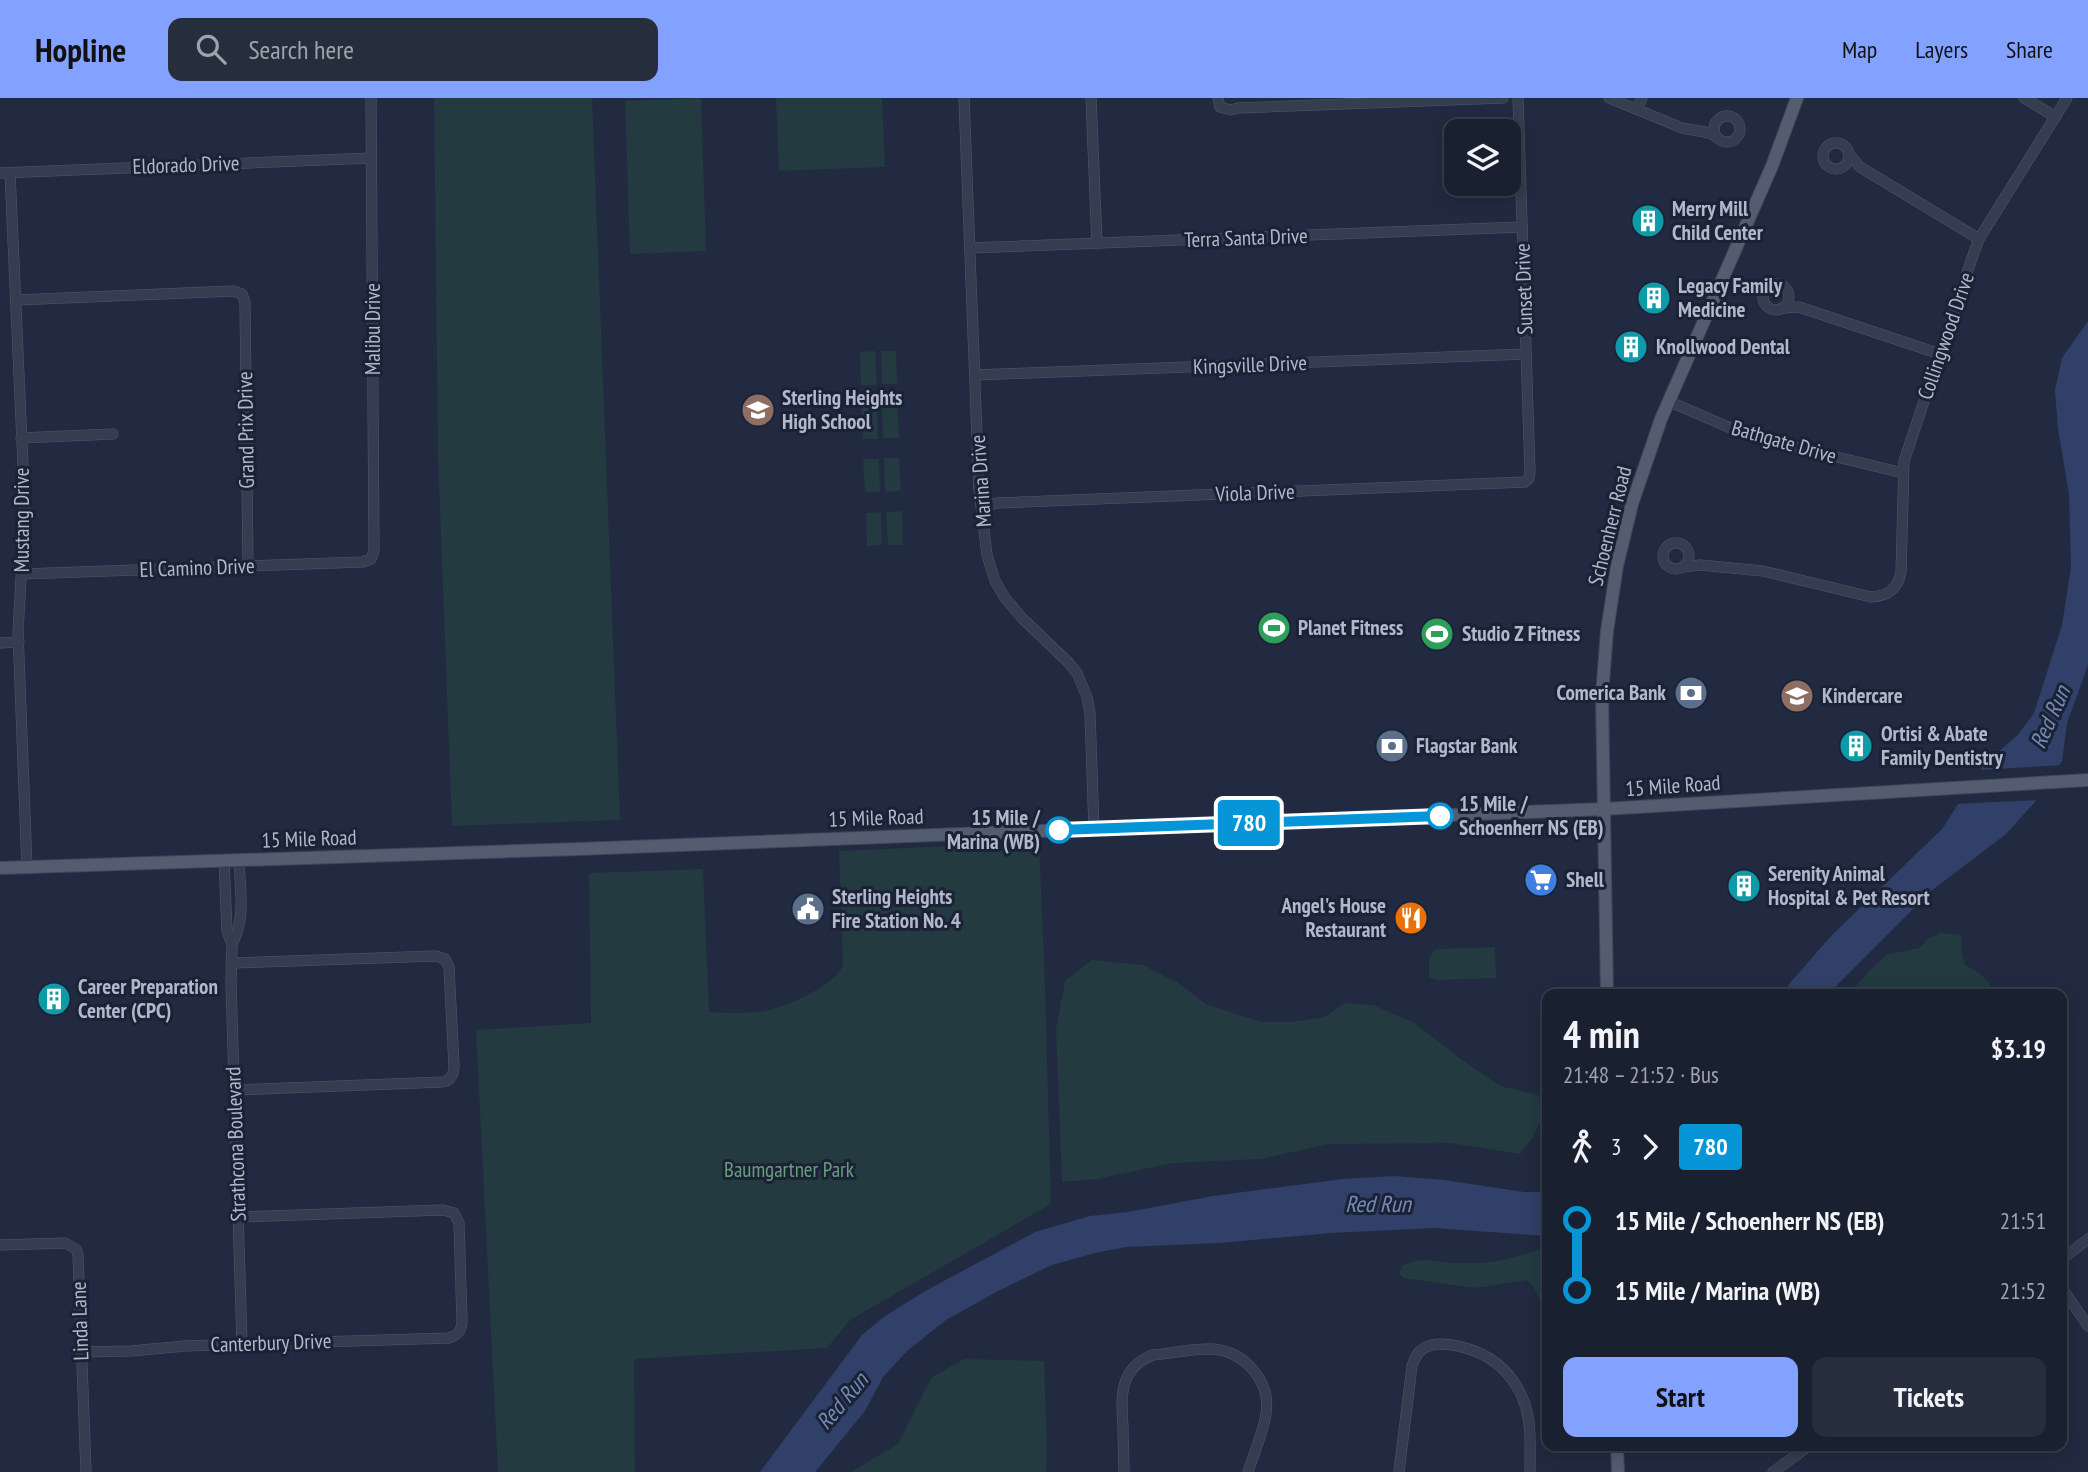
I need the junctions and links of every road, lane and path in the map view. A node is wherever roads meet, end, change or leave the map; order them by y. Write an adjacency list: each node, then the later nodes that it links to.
1 (371, 98): 17 (street, Malibu Drive)
2 (964, 98): 24 (street, Marina Drive)
3 (1091, 98): 23 (street)
4 (1503, 98): 10 (street)
5 (1518, 98): 21 (street, Sunset Drive)
6 (1609, 98): 11 (street)
7 (1797, 98): 32 (main road, Schoenherr Road)
8 (2024, 98): 12 (street)
9 (2067, 98): 12 (street, Collingwood Drive)
10 (1219, 103)
11 (1639, 103): 14 (street)
12 (2056, 117): 22 (street, Collingwood Drive)
13 (1714, 126): 14 (street); 15 (street); 15 (street)
14 (1702, 131): 15 (street)
15 (1718, 138)
16 (1849, 154): 18 (street); 19 (street); 19 (street)
17 (371, 158): 20 (street, Eldorado Drive); 39 (street, Malibu Drive)
18 (1860, 167): 19 (street); 22 (street)
19 (1843, 168)
20 (5, 173): 26 (street, Mustang Drive)
21 (1522, 227): 23 (street, Terra Santa Drive); 29 (street, Sunset Drive)
22 (1979, 239): 30 (street, Collingwood Drive)
23 (1097, 244): 24 (street, Terra Santa Drive)
24 (970, 248): 31 (street, Marina Drive)
25 (1789, 294): 27 (street); 28 (street); 28 (street)
26 (16, 300): 34 (street, Mustang Drive); 41 (street, Grand Prix Drive)
27 (1800, 307): 28 (street); 30 (street)
28 (1783, 308)
29 (1526, 354): 31 (street, Kingsville Drive); 36 (street, Sunset Drive)
30 (1940, 354): 35 (street, Collingwood Drive)
31 (975, 375): 37 (street, Marina Drive)
32 (1668, 401): 35 (street, Bathgate Drive); 47 (main road, Schoenherr Road)
33 (113, 434): 34 (street)
34 (21, 438): 43 (street, Mustang Drive)
35 (1903, 473): 40 (street, Collingwood Drive)
36 (1528, 480): 37 (street, Viola Drive)
37 (982, 506): 48 (street, Marina Drive)
38 (1688, 552): 40 (street); 42 (street); 42 (street)
39 (371, 559): 41 (street, El Camino Drive)
40 (1700, 565): 42 (street)
41 (248, 567): 43 (street, El Camino Drive)
42 (1683, 567)
43 (22, 574): 44 (street, Mustang Drive)
44 (19, 642): 45 (street); 51 (street, Mustang Drive)
45 (0, 643)
46 (2088, 780): 47 (main road, 15 Mile Road)
47 (1604, 809): 48 (main road, 15 Mile Road); 57 (main road, Schoenherr Road)
48 (1094, 829): 50 (main road, 15 Mile Road)
49 (225, 861): 50 (main road, 15 Mile Road); 51 (main road, 15 Mile Road); 53 (street, Strathcona Boulevard)
50 (239, 861): 54 (street, Strathcona Boulevard)
51 (27, 867): 52 (main road, 15 Mile Road)
52 (0, 868)
53 (226, 906): 54 (street); 55 (street, Strathcona Boulevard)
54 (240, 906): 55 (street, Strathcona Boulevard)
55 (232, 944): 56 (street, Strathcona Boulevard)
56 (231, 963): 58 (street, Strathcona Boulevard); 58 (street)
57 (1607, 989)
58 (234, 1090): 59 (street, Strathcona Boulevard)
59 (238, 1217): 65 (street, Strathcona Boulevard); 65 (street, Canterbury Drive)
60 (2088, 1239): 62 (street)
61 (0, 1245): 66 (street, Linda Lane)
62 (2067, 1255)
63 (2067, 1294): 64 (street)
64 (2088, 1326)
65 (242, 1344): 66 (street, Canterbury Drive)
66 (81, 1352): 69 (street, Linda Lane)
67 (1617, 1451): 74 (main road)
68 (1802, 1451): 75 (street)
69 (86, 1472)
70 (1124, 1472): 71 (street)
71 (1248, 1472)
72 (1399, 1472): 73 (street)
73 (1531, 1472)
74 (1618, 1472)
75 (1773, 1472)

